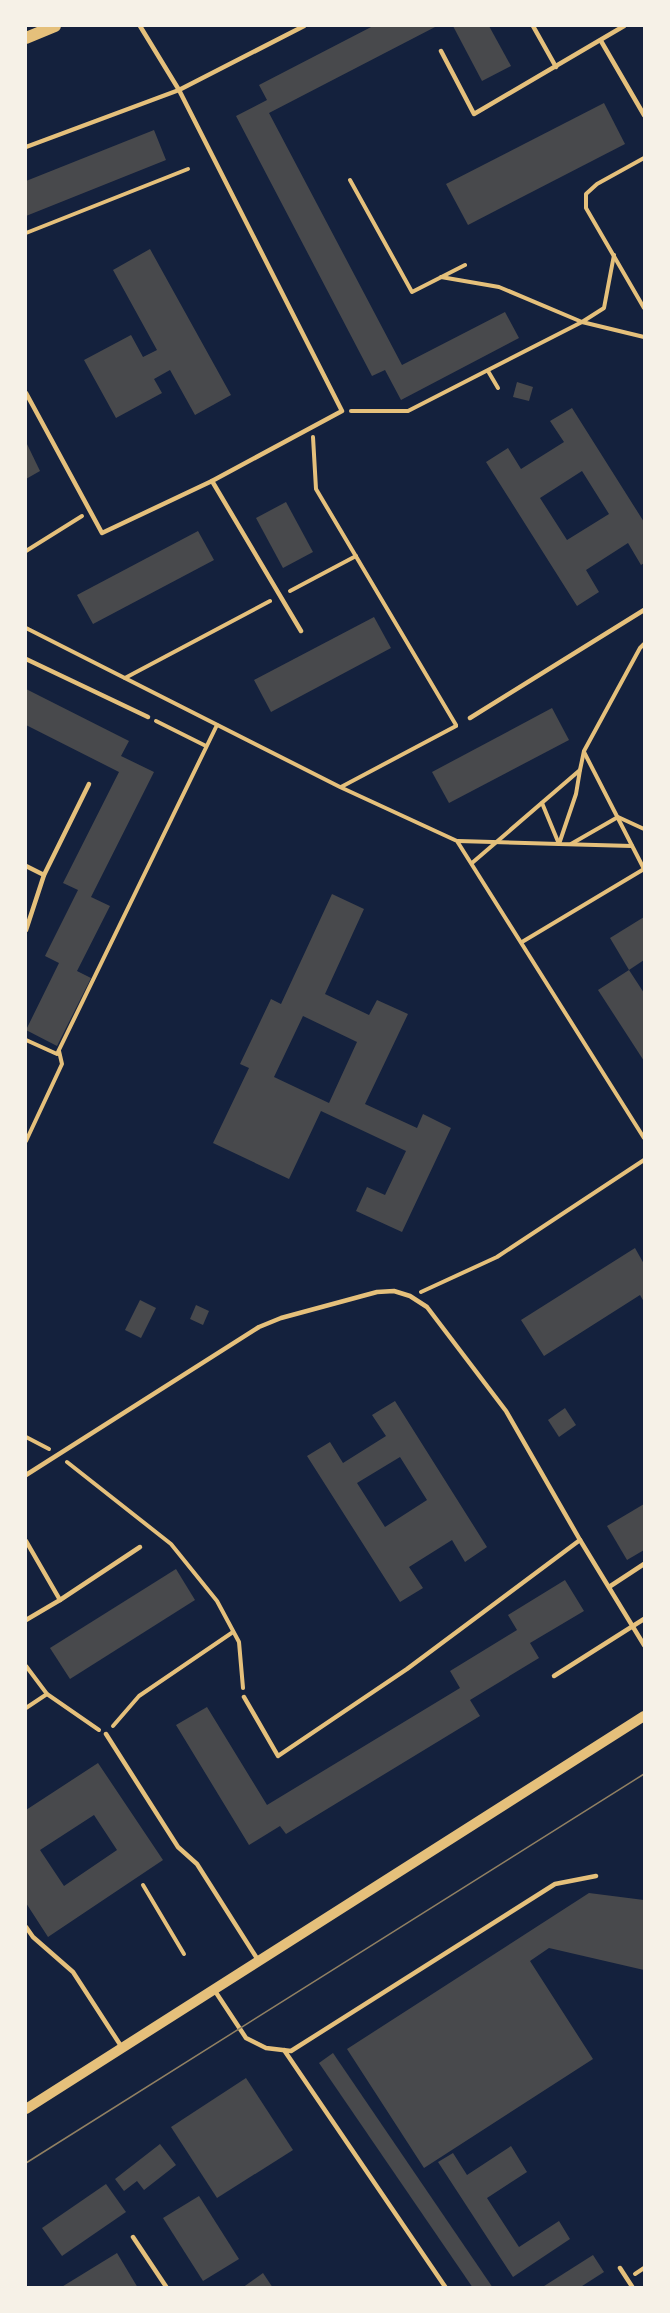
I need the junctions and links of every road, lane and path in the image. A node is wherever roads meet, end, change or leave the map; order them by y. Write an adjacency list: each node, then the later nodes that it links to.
1 (55, 26): 6 (main road)
2 (140, 26): 10 (lane)
3 (304, 26): 10 (lane)
4 (533, 26): 9 (lane)
5 (624, 26): 7 (lane)
6 (26, 38)
7 (601, 41): 9 (lane); 11 (lane)
8 (441, 51): 9 (lane)
9 (556, 67)
10 (179, 90): 12 (lane); 26 (lane)
11 (645, 115)
12 (26, 147)
13 (645, 158): 17 (path)
14 (189, 169): 16 (path)
15 (350, 180): 19 (path)
16 (26, 233)
17 (614, 255): 20 (path); 21 (path)
18 (465, 265): 19 (path)
19 (441, 277): 21 (path)
20 (645, 308)
21 (582, 322): 22 (path); 23 (path)
22 (645, 337)
23 (488, 371): 24 (path); 26 (path)
24 (498, 388)
25 (26, 393): 29 (lane)
26 (342, 411): 27 (lane)
27 (313, 427): 28 (lane); 31 (path)
28 (212, 481): 29 (lane); 36 (lane)
29 (90, 511): 30 (path)
30 (26, 551)
31 (356, 556): 32 (path); 43 (path)
32 (282, 595)
33 (272, 600): 39 (path)
34 (645, 610): 41 (lane)
35 (26, 628): 39 (path)
36 (301, 632)
37 (645, 644): 45 (path)
38 (26, 659): 40 (lane)
39 (125, 678): 42 (path)
40 (148, 717): 44 (path)
41 (470, 718): 43 (path)
42 (217, 725): 44 (path); 48 (path)
43 (456, 725): 48 (path)
44 (206, 746): 64 (path)
45 (584, 751): 46 (path); 50 (path)
46 (580, 770): 49 (path); 54 (path)
47 (89, 784): 60 (lane)
48 (340, 788): 52 (path)
49 (542, 802): 53 (path); 54 (path)
50 (618, 817): 51 (path); 55 (path); 56 (path)
51 (645, 829)
52 (457, 842): 53 (path); 57 (path)
53 (494, 844): 54 (path); 57 (path)
54 (559, 844): 55 (path)
55 (571, 845): 56 (path)
56 (632, 846): 59 (path)
57 (472, 863): 62 (path)
58 (26, 866): 60 (lane)
59 (644, 869): 62 (path)
60 (44, 875): 61 (lane)
61 (26, 930)
62 (522, 942): 65 (path)
63 (26, 1040): 64 (path)
64 (59, 1050): 66 (path)
65 (645, 1138)
66 (26, 1141)
67 (645, 1160): 68 (path)
68 (410, 1296): 70 (lane); 72 (lane)
69 (26, 1437): 70 (path)
70 (58, 1454): 71 (lane); 81 (path)
71 (26, 1475)
72 (580, 1540): 76 (lane); 86 (lane)
73 (26, 1541): 77 (lane)
74 (140, 1547): 77 (lane)
75 (645, 1564): 76 (lane)
76 (609, 1587): 80 (lane)
77 (60, 1600): 79 (lane)
78 (645, 1619): 80 (lane)
79 (26, 1620)
80 (633, 1626): 82 (lane); 84 (lane)
81 (233, 1632): 86 (path); 89 (path)
82 (645, 1645)
83 (26, 1666): 85 (path)
84 (554, 1676)
85 (47, 1694): 87 (path); 89 (path)
86 (244, 1697)
87 (26, 1708)
88 (645, 1716): 94 (street)
89 (106, 1734): 94 (lane)
90 (596, 1876): 97 (lane)
91 (143, 1885): 93 (path)
92 (26, 1927): 96 (lane)
93 (184, 1954)
94 (258, 1960): 95 (street)
95 (213, 1989): 96 (street); 97 (lane)
96 (123, 2049): 98 (street)
97 (284, 2050): 102 (lane)
98 (26, 2109)
99 (133, 2237): 101 (lane)
100 (620, 2268): 103 (lane)
101 (167, 2288)
102 (446, 2288)
103 (633, 2288)

